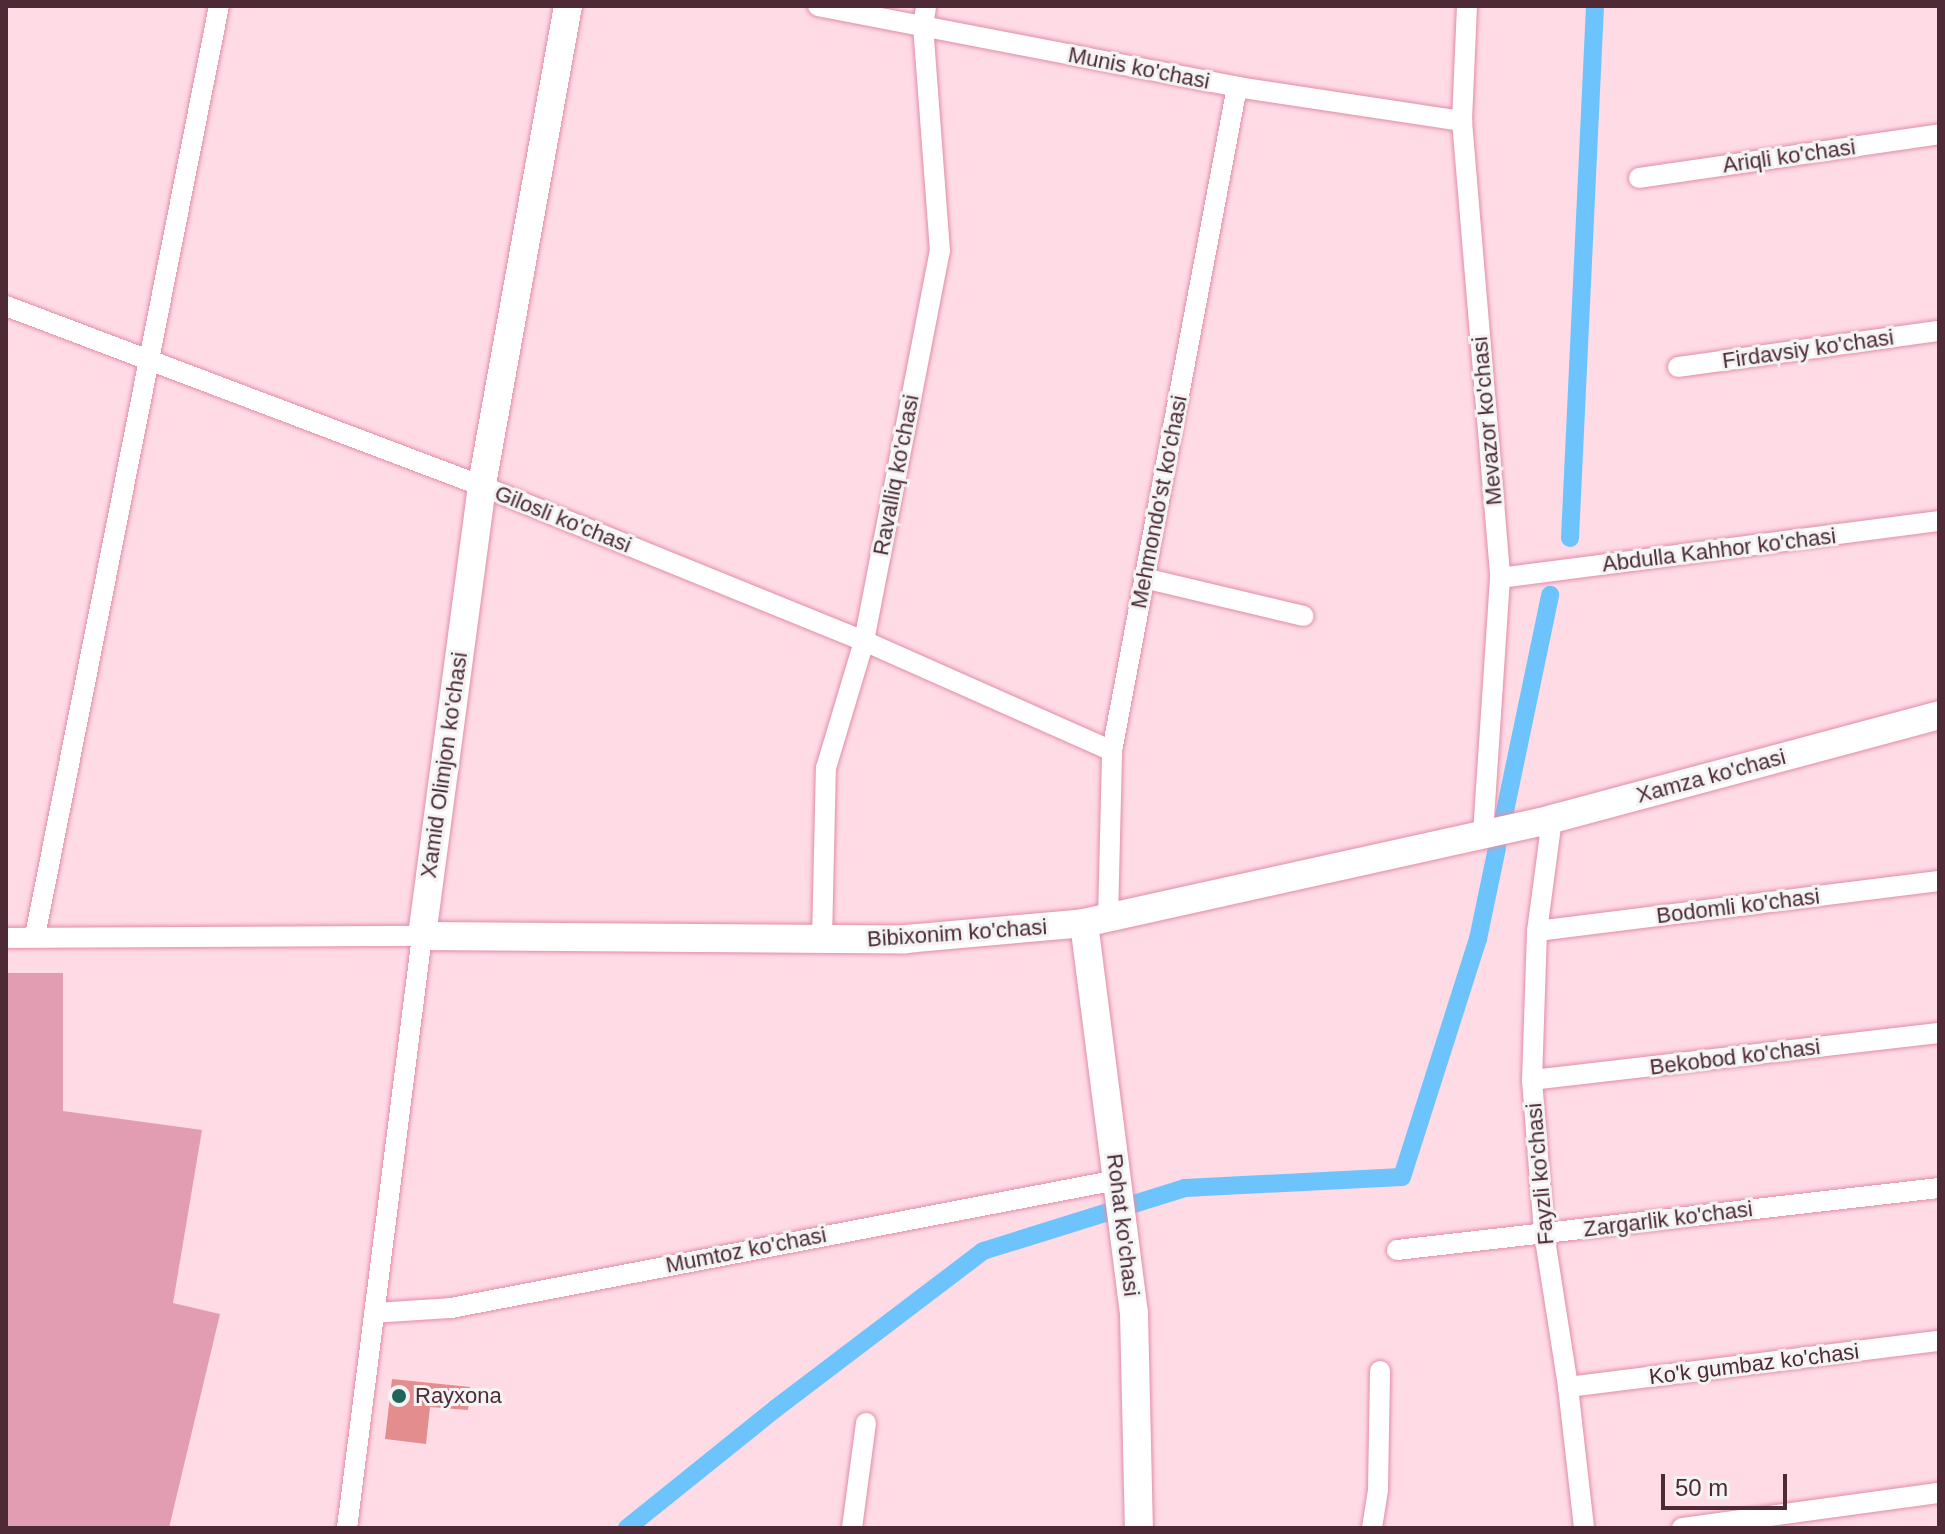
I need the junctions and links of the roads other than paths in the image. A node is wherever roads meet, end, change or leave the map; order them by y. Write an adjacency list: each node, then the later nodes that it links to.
1 (219, 6): 12 (street)
2 (568, 6): 14 (main road, Xamid Olimjon ko'chasi)
3 (818, 6): 5 (street, Munis ko'chasi)
4 (1467, 6): 7 (street, Mevazor ko'chasi)
5 (925, 16): 6 (street, Munis ko'chasi); 19 (street, Ravalliq ko'chasi)
6 (1237, 87): 7 (street, Munis ko'chasi); 16 (street, Mehmondo'st ko'chasi)
7 (1462, 121): 17 (street, Mevazor ko'chasi)
8 (1939, 134): 9 (street, Ariqli ko'chasi)
9 (1639, 178)
10 (6, 306): 12 (street, Gilosli ko'chasi)
11 (1939, 331): 13 (street, Firdavsiy ko'chasi)
12 (151, 361): 14 (street, Gilosli ko'chasi); 27 (street)
13 (1678, 367)
14 (482, 486): 19 (street, Gilosli ko'chasi); 28 (main road, Xamid Olimjon ko'chasi)
15 (1939, 521): 17 (street, Abdulla Kahhor ko'chasi)
16 (1144, 578): 18 (street); 21 (street, Mehmondo'st ko'chasi)
17 (1500, 578): 23 (street, Mevazor ko'chasi)
18 (1304, 616)
19 (864, 641): 21 (street, Gilosli ko'chasi); 30 (street, Ravalliq ko'chasi)
20 (1939, 715): 22 (main road, Xamza ko'chasi)
21 (1112, 751): 25 (street, Mehmondo'st ko'chasi)
22 (1552, 819): 23 (main road, Xamza ko'chasi); 26 (street, Fayzli ko'chasi)
23 (1483, 836): 25 (main road, Bibixonim ko'chasi)
24 (1939, 881): 26 (street, Bodomli ko'chasi)
25 (1096, 921): 30 (main road, Bibixonim ko'chasi); 33 (main road, Rohat ko'chasi)
26 (1537, 931): 32 (street, Fayzli ko'chasi)
27 (35, 936): 28 (street); 29 (street)
28 (422, 936): 30 (main road, Bibixonim ko'chasi); 37 (street, Xamid Olimjon ko'chasi)
29 (6, 938)
30 (822, 940)
31 (1939, 1033): 32 (street, Bekobod ko'chasi)
32 (1532, 1080): 35 (street, Fayzli ko'chasi)
33 (1117, 1180): 37 (street, Mumtoz ko'chasi); 45 (main road, Rohat ko'chasi)
34 (1939, 1188): 35 (street, Zargarlik ko'chasi)
35 (1544, 1233): 36 (street, Zargarlik ko'chasi); 40 (street, Fayzli ko'chasi)
36 (1397, 1250)
37 (374, 1313): 43 (street, Xamid Olimjon ko'chasi)
38 (1939, 1341): 40 (street, Ko'k gumbaz ko'chasi)
39 (1380, 1371): 46 (street)
40 (1568, 1387): 47 (street, Fayzli ko'chasi)
41 (866, 1423): 44 (street)
42 (1939, 1493): 48 (street)
43 (347, 1528)
44 (852, 1528)
45 (1139, 1528)
46 (1372, 1528)
47 (1584, 1528)
48 (1682, 1528)

